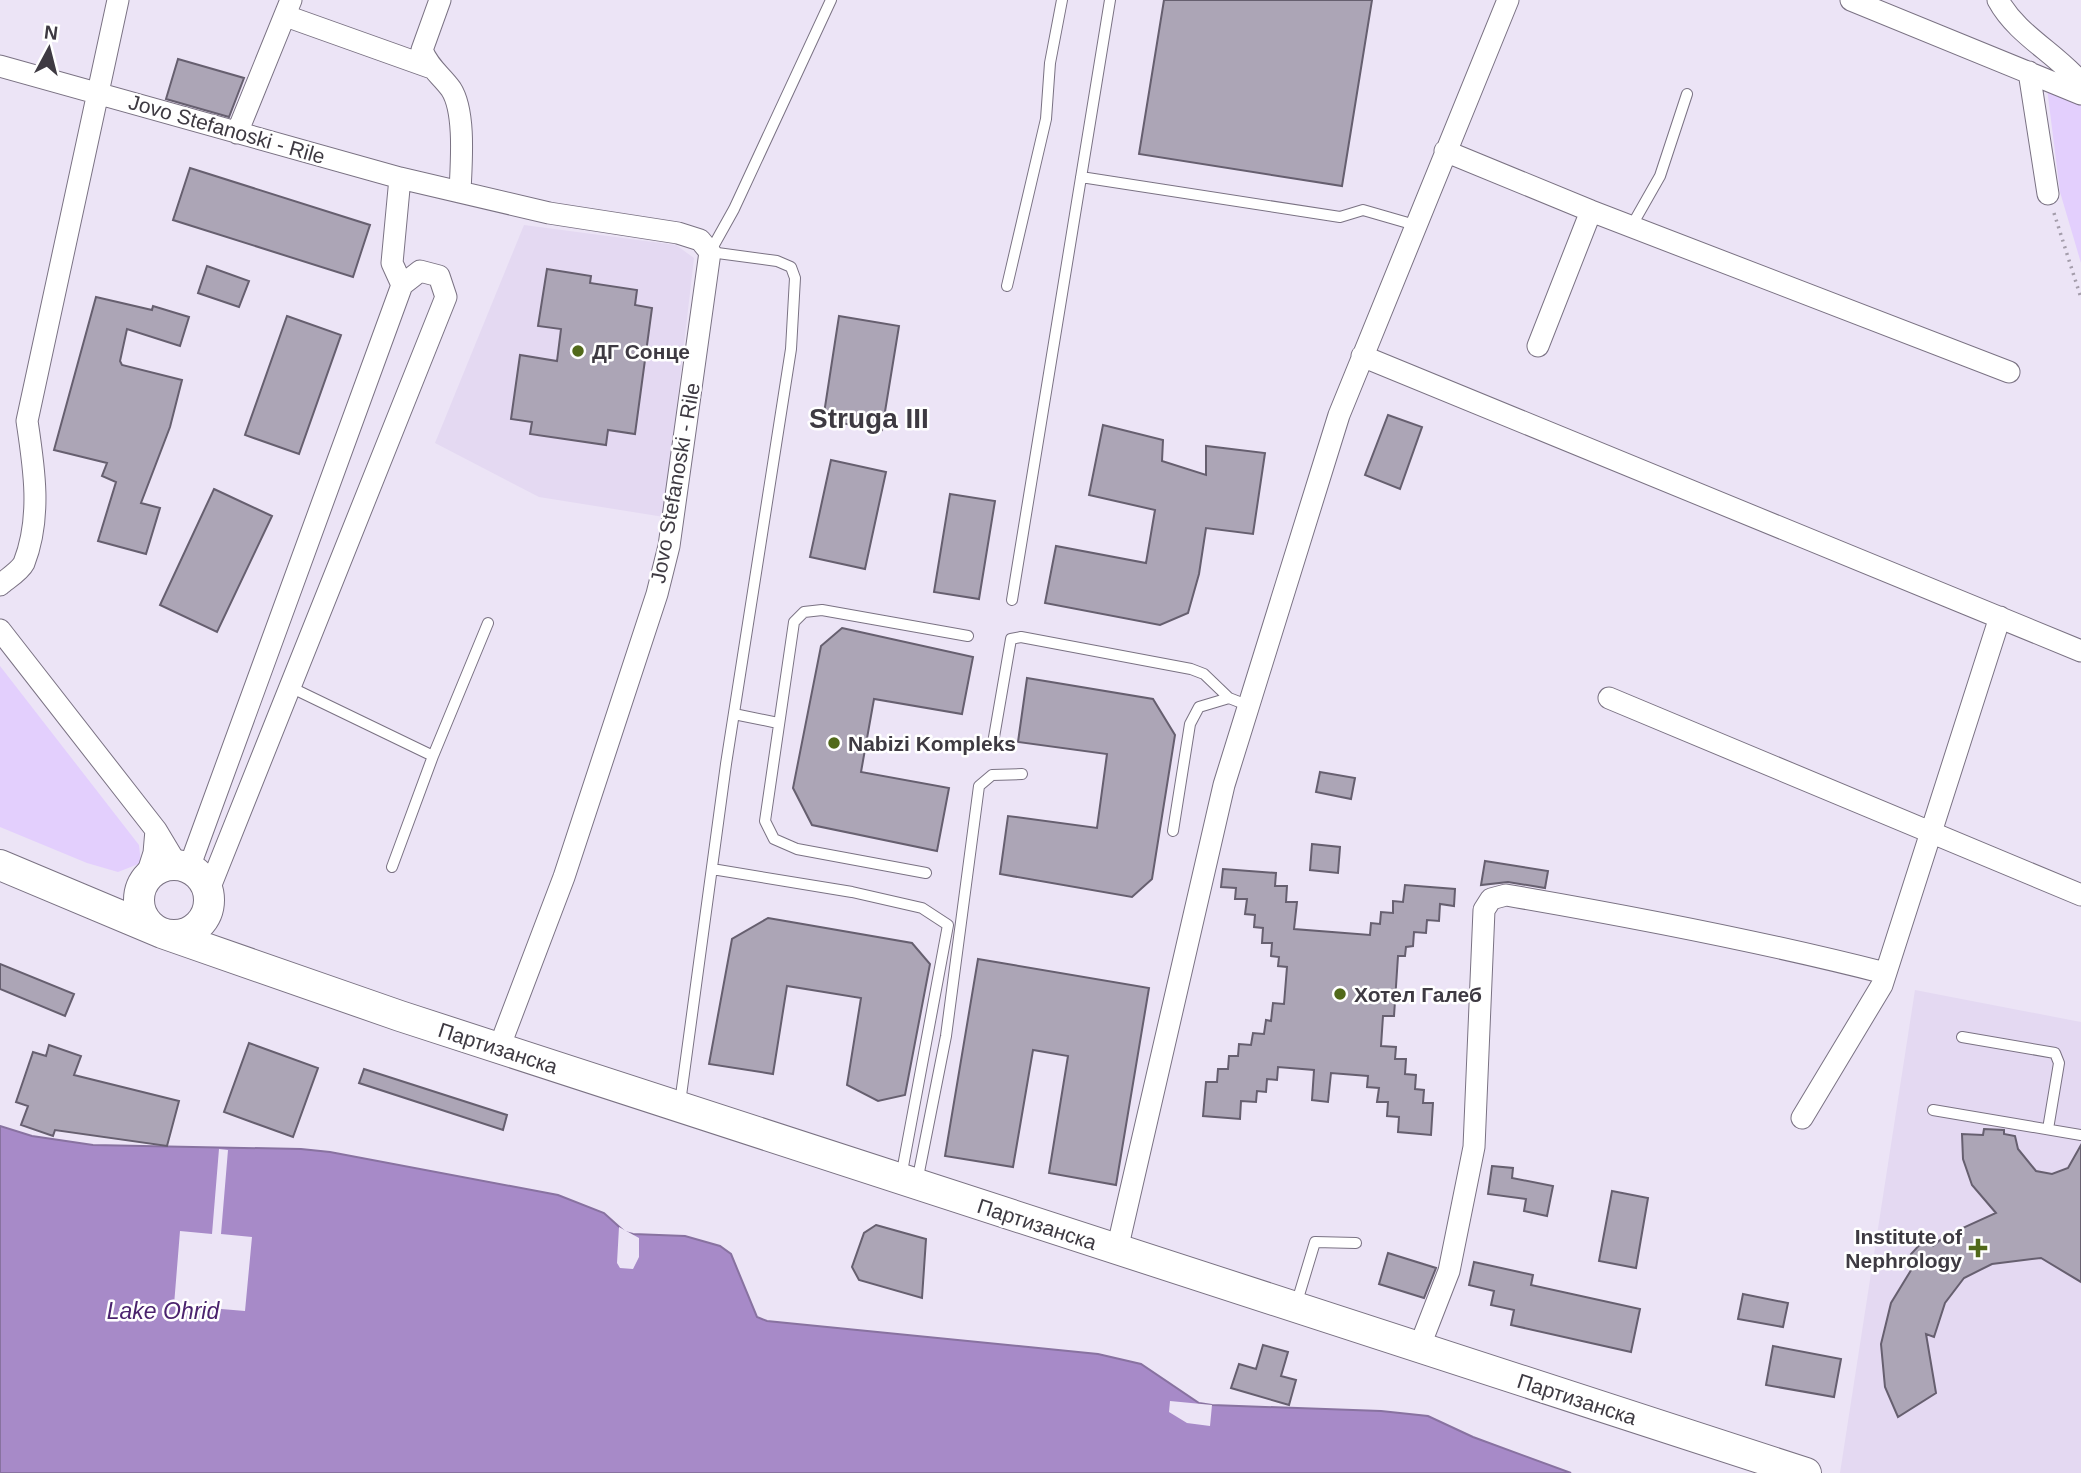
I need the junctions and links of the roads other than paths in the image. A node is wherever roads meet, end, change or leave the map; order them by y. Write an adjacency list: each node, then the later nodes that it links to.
1 (118, 0): 14 (street)
2 (440, 0): 11 (street)
3 (831, 0): 26 (lane)
4 (1062, 0): 28 (lane)
5 (1110, 0): 19 (lane)
6 (1508, 0): 18 (street)
7 (1851, 0): 12 (street)
8 (1998, 0): 13 (street)
9 (288, 8): 11 (street); 17 (street)
10 (0, 66): 14 (street, Jovo Stefanoski - Rile)
11 (429, 67): 21 (street)
12 (2020, 68): 16 (street); 22 (street)
13 (2081, 83)
14 (97, 92): 17 (street, Jovo Stefanoski - Rile); 32 (street)
15 (1688, 94): 25 (lane)
16 (2081, 94)
17 (237, 132): 20 (street, Jovo Stefanoski - Rile)
18 (1446, 151): 23 (street); 24 (street)
19 (1081, 177): 24 (lane); 33 (lane)
20 (400, 178): 21 (street, Jovo Stefanoski - Rile); 27 (street)
21 (460, 192): 26 (street, Jovo Stefanoski - Rile)
22 (2048, 194)
23 (1591, 211): 25 (street); 29 (street)
24 (1415, 225): 30 (street)
25 (1631, 227): 31 (street)
26 (710, 252): 42 (lane); 63 (street, Jovo Stefanoski - Rile)
27 (402, 285): 39 (street); 51 (street)
28 (1007, 286)
29 (1538, 346)
30 (1362, 356): 34 (street); 41 (street)
31 (2008, 372)
32 (0, 585)
33 (1012, 600)
34 (2000, 617): 38 (street); 49 (street)
35 (488, 623): 45 (lane)
36 (0, 630): 47 (street)
37 (968, 636): 43 (lane)
38 (2081, 651)
39 (290, 687): 45 (lane); 58 (street)
40 (1609, 698): 49 (street)
41 (1238, 702): 44 (lane); 48 (lane); 71 (street)
42 (734, 714): 43 (lane); 53 (lane)
43 (778, 723): 54 (lane)
44 (993, 744)
45 (433, 756): 52 (lane)
46 (1022, 774): 69 (lane)
47 (156, 830): 51 (street); 55 (street)
48 (1173, 831)
49 (1930, 833): 57 (street); 61 (street)
50 (0, 865): 56 (main road, Партизанска)
51 (183, 867): 55 (main road, Партизанска); 58 (main road, Партизанска)
52 (392, 867)
53 (712, 869): 64 (lane); 69 (lane)
54 (926, 873)
55 (146, 878): 56 (main road, Партизанска); 59 (main road, Партизанска)
56 (34, 880): 59 (main road, Партизанска)
57 (2081, 895)
58 (208, 901): 59 (main road); 60 (main road, Партизанска)
59 (162, 933): 60 (main road, Партизанска)
60 (270, 970): 63 (main road, Партизанска)
61 (1885, 973): 66 (street); 73 (street)
62 (1962, 1037): 67 (lane)
63 (499, 1048): 64 (main road, Партизанска)
64 (679, 1109): 69 (main road, Партизанска)
65 (1933, 1110): 67 (lane)
66 (1802, 1118)
67 (2048, 1129): 68 (lane)
68 (2081, 1135)
69 (909, 1182): 71 (main road, Партизанска)
70 (1356, 1243): 72 (lane)
71 (1116, 1250): 72 (main road, Партизанска)
72 (1296, 1308): 73 (main road, Партизанска)
73 (1419, 1348): 74 (main road, Партизанска)
74 (1806, 1473)

